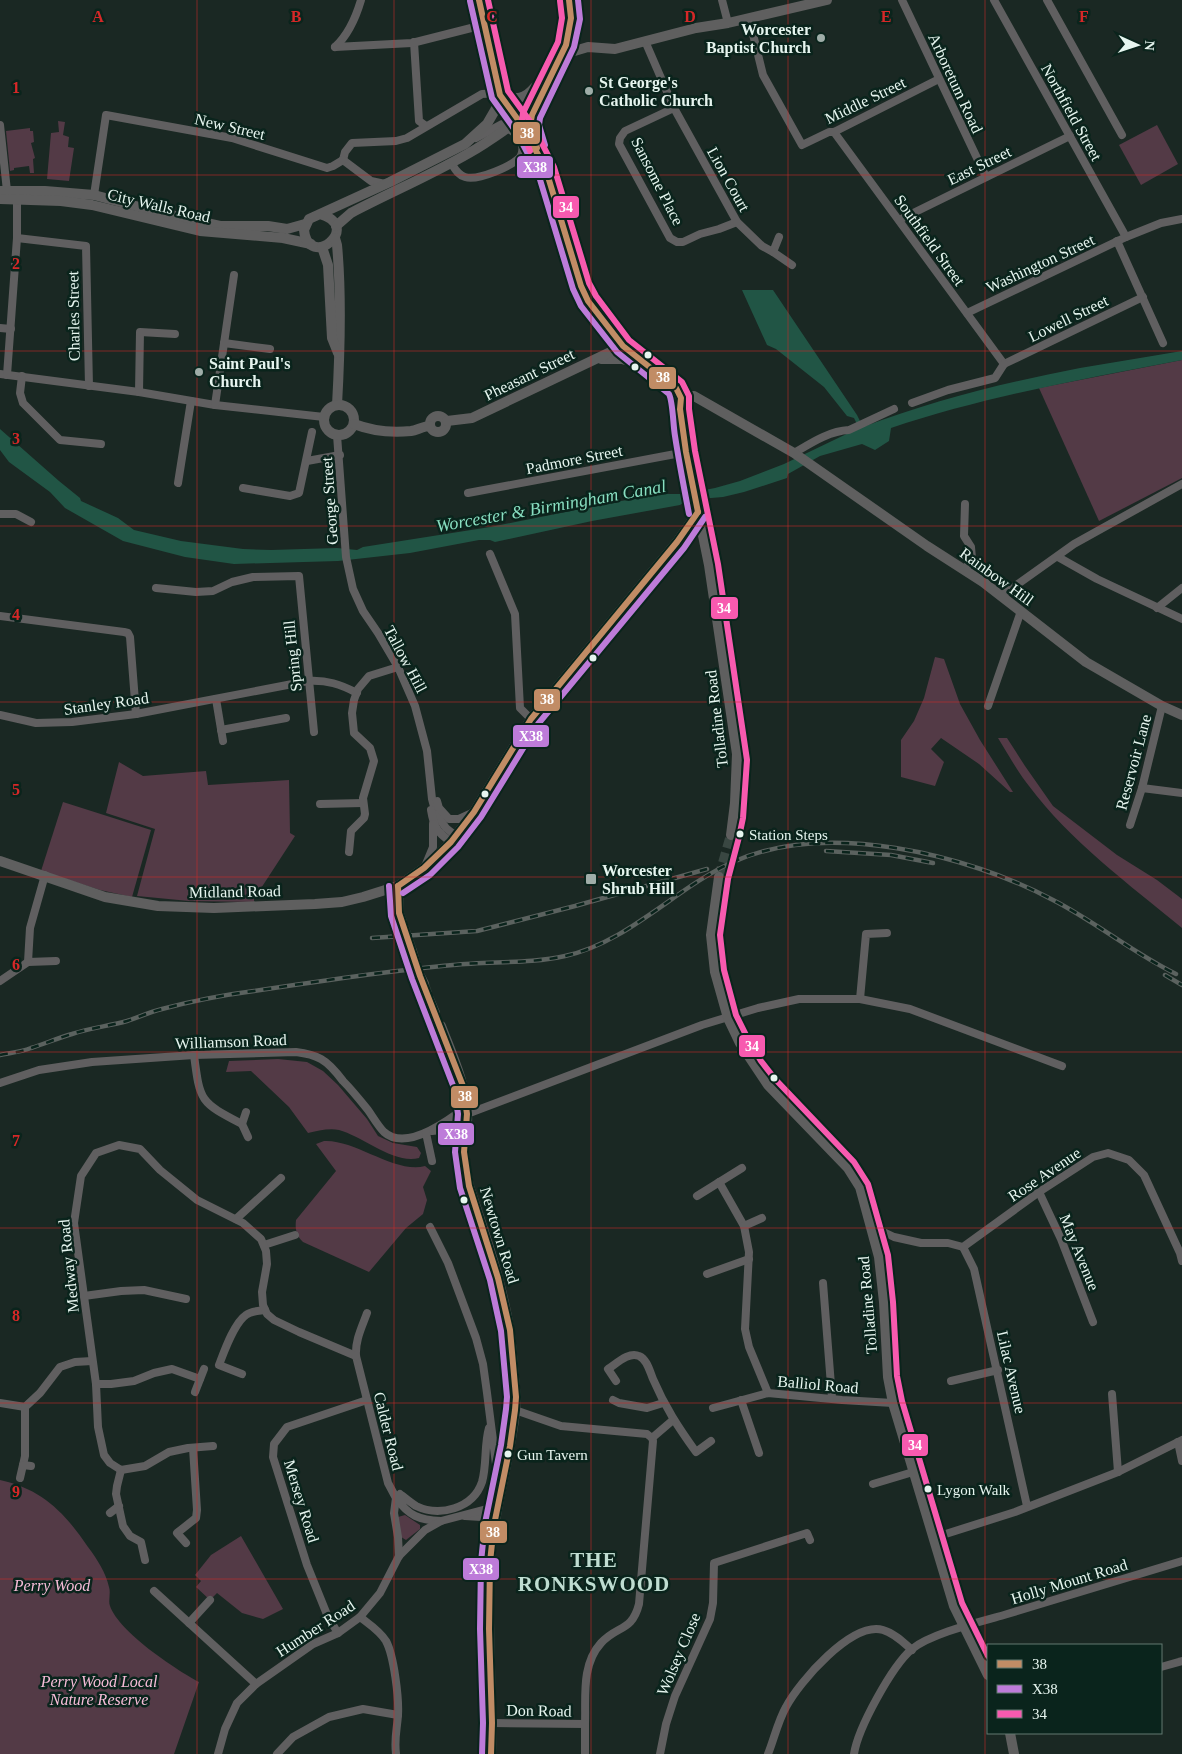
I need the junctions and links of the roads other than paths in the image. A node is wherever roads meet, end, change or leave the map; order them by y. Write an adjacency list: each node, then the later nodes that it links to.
1 (361, 0): 13 (street)
2 (479, 0): 11 (main road)
3 (569, 0): 14 (main road)
4 (722, 0): 10 (street)
5 (827, 0): 9 (main road)
6 (902, 0): 15 (street, Arboretum Road)
7 (994, 0): 24 (street, Northfield Street)
8 (1047, 0): 23 (street)
9 (748, 18): 10 (main road); 22 (street, Middle Street)
10 (728, 23): 12 (main road)
11 (484, 25): 13 (street); 16 (main road)
12 (646, 41): 14 (main road); 17 (street)
13 (414, 42): 20 (street)
14 (559, 60): 16 (main road); 18 (main road); 28 (street)
15 (940, 79): 22 (street, Middle Street); 31 (street, Arboretum Road)
16 (500, 94): 18 (street); 20 (street); 25 (main road)
17 (674, 108): 40 (street, Lion Court); 40 (street, Sansome Place)
18 (518, 119): 21 (main road); 28 (street)
19 (0, 125): 33 (street)
20 (426, 126): 27 (street)
21 (508, 127): 25 (street); 26 (street); 29 (main road)
22 (834, 132): 38 (street, Southfield Street)
23 (1122, 135)
24 (1070, 136): 31 (street, East Street); 44 (street, Northfield Street)
25 (465, 144): 32 (main road)
26 (521, 156): 29 (street); 30 (street)
27 (343, 160): 32 (street); 34 (street, New Street)
28 (542, 162): 30 (street)
29 (450, 163): 42 (main road)
30 (546, 170): 60 (street)
31 (986, 177): 38 (street, East Street)
32 (385, 184): 37 (main road)
33 (4, 191): 34 (main road, City Walls Road)
34 (94, 195): 41 (main road, City Walls Road)
35 (0, 199): 36 (main road, City Walls Road)
36 (17, 200): 45 (street); 48 (main road, City Walls Road)
37 (320, 214): 41 (main road); 42 (main road)
38 (899, 220): 54 (street, Southfield Street)
39 (1182, 220): 44 (street, Washington Street)
40 (737, 222): 50 (street, Lion Court)
41 (305, 224): 48 (main road)
42 (336, 226): 46 (main road)
43 (779, 237): 50 (street)
44 (1126, 237): 47 (street, Washington Street)
45 (17, 238): 56 (street); 68 (street, Charles Street)
46 (335, 238): 49 (main road); 62 (main road)
47 (1117, 241): 53 (street); 54 (street, Washington Street)
48 (311, 244): 49 (main road)
49 (322, 247): 62 (main road)
50 (773, 252): 51 (street, Lion Court)
51 (792, 266)
52 (234, 275): 58 (street)
53 (1143, 297): 59 (street); 64 (street, Lowell Street)
54 (966, 314): 64 (street, Southfield Street)
55 (0, 328): 56 (street)
56 (11, 329): 66 (street)
57 (175, 334): 69 (street)
58 (224, 343): 61 (street); 73 (street)
59 (1163, 343)
60 (623, 346): 63 (main road, Pheasant Street); 65 (main road)
61 (270, 349)
62 (339, 356): 74 (main road)
63 (595, 360): 65 (main road); 77 (main road, Pheasant Street)
64 (1004, 364): 72 (street, Lowell Street)
65 (652, 368): 70 (main road)
66 (3, 374): 67 (street)
67 (22, 376): 68 (street); 80 (street)
68 (89, 386): 69 (street)
69 (139, 392): 71 (street)
70 (681, 398): 81 (main road, Tolladine Road); 82 (main road, Rainbow Hill)
71 (191, 401): 73 (street); 85 (street)
72 (912, 403)
73 (215, 405): 76 (street)
74 (337, 405): 76 (main road); 77 (main road)
75 (894, 409): 82 (street)
76 (324, 418): 79 (main road)
77 (354, 424): 79 (main road)
78 (312, 432): 84 (street)
79 (338, 436): 83 (street, George Street)
80 (101, 444)
81 (686, 452): 88 (street, Padmore Street); 90 (main road, Tolladine Road)
82 (796, 454): 96 (main road, Rainbow Hill)
83 (340, 455): 84 (street); 95 (street, George Street)
84 (307, 461): 87 (street)
85 (178, 484)
86 (1182, 484): 94 (street)
87 (243, 488)
88 (468, 493)
89 (965, 504): 96 (street)
90 (697, 508): 114 (main road, Midland Road); 127 (main road, Tolladine Road)
91 (0, 514): 92 (street)
92 (31, 522)
93 (490, 554): 114 (street)
94 (1058, 557): 99 (street); 100 (street)
95 (347, 564): 104 (street, Tallow Hill)
96 (965, 570): 99 (main road, Rainbow Hill)
97 (156, 588): 105 (street, Spring Hill)
98 (1182, 588): 100 (street)
99 (1001, 596): 101 (main road, Rainbow Hill)
100 (1157, 608): 103 (street)
101 (1021, 611): 108 (street); 109 (main road, Rainbow Hill)
102 (0, 616): 110 (street)
103 (1182, 619)
104 (398, 667): 106 (street); 118 (street, Tallow Hill)
105 (308, 681): 106 (street, Stanley Road); 107 (street, Stanley Road); 116 (street, Spring Hill)
106 (357, 692): 122 (street)
107 (216, 698): 110 (street, Stanley Road); 115 (street)
108 (988, 706)
109 (1162, 706): 112 (main road, Rainbow Hill); 119 (street, Reservoir Lane)
110 (136, 714): 111 (street, Stanley Road)
111 (0, 715)
112 (1182, 715)
113 (286, 718): 115 (street)
114 (531, 719): 124 (main road, Midland Road)
115 (221, 730): 117 (street)
116 (314, 732)
117 (223, 741)
118 (429, 770): 121 (street, Tallow Hill); 124 (street, Tallow Hill)
119 (1142, 788): 120 (street); 126 (street, Reservoir Lane)
120 (1182, 793)
121 (432, 798): 125 (street, Tallow Hill); 128 (street, Tallow Hill)
122 (363, 803): 123 (street); 129 (street)
123 (320, 804)
124 (474, 812): 128 (main road, Midland Road)
125 (434, 823): 128 (street); 131 (street, Tallow Hill)
126 (1130, 825)
127 (731, 834)
128 (454, 839): 131 (main road, Midland Road)
129 (349, 852)
130 (0, 860): 132 (main road, Midland Road)
131 (424, 868): 134 (main road, Midland Road)
132 (45, 875): 134 (main road, Midland Road); 139 (street)
133 (719, 876): 145 (main road, Tolladine Road)
134 (398, 886): 135 (main road)
135 (399, 913)
136 (887, 933): 143 (street)
137 (412, 951): 140 (main road)
138 (56, 961): 139 (street)
139 (28, 962): 141 (street)
140 (416, 965)
141 (0, 980)
142 (429, 999): 144 (main road)
143 (860, 999): 145 (street, Williamson Road); 148 (street, Williamson Road)
144 (435, 1013)
145 (728, 1018): 150 (street, Williamson Road); 165 (main road, Tolladine Road)
146 (440, 1026): 150 (main road, Newtown Road)
147 (194, 1055): 149 (street, Williamson Road); 152 (street); 154 (street, Williamson Road)
148 (1062, 1066)
149 (0, 1083)
150 (467, 1111): 153 (main road, Newtown Road); 154 (street, Williamson Road)
151 (246, 1112): 152 (street)
152 (242, 1124): 155 (street)
153 (467, 1127): 154 (street, Williamson Road); 200 (main road, Newtown Road)
154 (427, 1132): 156 (street)
155 (248, 1137)
156 (432, 1161)
157 (742, 1168): 159 (street)
158 (281, 1178): 163 (street)
159 (719, 1182): 161 (street); 164 (street)
160 (1039, 1192): 169 (street, Rose Avenue); 170 (street, Rose Avenue); 178 (street, May Avenue)
161 (697, 1196)
162 (762, 1218): 164 (street)
163 (236, 1219): 168 (street, Medway Road); 174 (street, Medway Road)
164 (744, 1226): 171 (street)
165 (871, 1226): 169 (street); 196 (main road, Tolladine Road)
166 (430, 1227): 202 (street)
167 (295, 1235): 168 (street)
168 (264, 1245): 176 (street)
169 (962, 1246): 182 (street, Lilac Avenue)
170 (1181, 1255)
171 (749, 1259): 172 (street); 189 (street)
172 (707, 1274)
173 (823, 1282): 191 (street)
174 (84, 1296): 175 (street); 180 (street, Medway Road)
175 (186, 1299)
176 (265, 1310): 179 (street); 183 (street)
177 (367, 1313): 179 (street, Calder Road)
178 (1093, 1322)
179 (356, 1356): 192 (street, Calder Road)
180 (92, 1360): 187 (street, Medway Road); 198 (street)
181 (204, 1369): 184 (street)
182 (998, 1370): 186 (street); 219 (street, Lilac Avenue)
183 (242, 1374)
184 (200, 1379): 187 (street); 188 (street)
185 (616, 1381): 197 (street)
186 (951, 1382)
187 (96, 1384): 210 (street, Medway Road)
188 (195, 1392)
189 (768, 1393): 191 (street, Balliol Road); 194 (street, Balliol Road)
190 (1112, 1394): 212 (street)
191 (832, 1398): 196 (street, Balliol Road)
192 (366, 1400): 216 (street, Calder Road); 237 (street, Mersey Road)
193 (613, 1400): 197 (street)
194 (741, 1400): 199 (street, Balliol Road); 208 (street)
195 (0, 1403): 198 (street)
196 (893, 1403): 211 (main road, Tolladine Road)
197 (663, 1404): 201 (street)
198 (25, 1407): 213 (street)
199 (713, 1408)
200 (515, 1410): 203 (street); 214 (main road, Newtown Road)
201 (673, 1420): 203 (street); 204 (street)
202 (490, 1423): 214 (street); 216 (street)
203 (652, 1438): 245 (street)
204 (710, 1441)
205 (1180, 1441): 209 (street); 212 (street)
206 (213, 1446): 207 (street)
207 (193, 1448): 210 (street); 226 (street)
208 (759, 1453)
209 (1182, 1461)
210 (121, 1470): 217 (street)
211 (913, 1472): 215 (street); 225 (main road, Tolladine Road)
212 (1118, 1472): 219 (street)
213 (20, 1478)
214 (503, 1482): 218 (main road, Newtown Road)
215 (873, 1484)
216 (396, 1498): 222 (street); 228 (street, Calder Road)
217 (119, 1506): 220 (street); 229 (street)
218 (498, 1506): 221 (street, Humber Road); 223 (main road, Newtown Road)
219 (1027, 1506): 225 (street)
220 (110, 1513)
221 (461, 1516): 222 (street, Humber Road); 223 (street, Humber Road)
222 (441, 1521): 228 (street, Humber Road)
223 (494, 1525): 244 (main road, Newtown Road)
224 (808, 1533): 231 (street)
225 (933, 1538): 236 (main road, Tolladine Road)
226 (186, 1543)
227 (714, 1554): 231 (street, Wolsey Close)
228 (399, 1556): 234 (street, Humber Road)
229 (145, 1560)
230 (1182, 1561): 236 (street, Holly Mount Road)
231 (714, 1564): 252 (street, Wolsey Close)
232 (154, 1591): 235 (street)
233 (210, 1600): 235 (street)
234 (360, 1617): 237 (street, Humber Road); 243 (street)
235 (189, 1623): 242 (street)
236 (964, 1627): 238 (street, Holly Mount Road); 241 (main road, Tolladine Road)
237 (338, 1633): 242 (street, Humber Road)
238 (912, 1650): 253 (street); 254 (street)
239 (1182, 1661): 240 (street)
240 (1162, 1667)
241 (987, 1673)
242 (256, 1684): 247 (street, Humber Road)
243 (398, 1715): 248 (street); 249 (street)
244 (492, 1722): 245 (street, Don Road); 250 (main road, Newtown Road)
245 (585, 1724): 251 (street, Don Road)
246 (1010, 1734): 255 (main road)
247 (218, 1754)
248 (277, 1754)
249 (396, 1754)
250 (491, 1754)
251 (585, 1754)
252 (660, 1754)
253 (768, 1754)
254 (854, 1754)
255 (1014, 1754)

